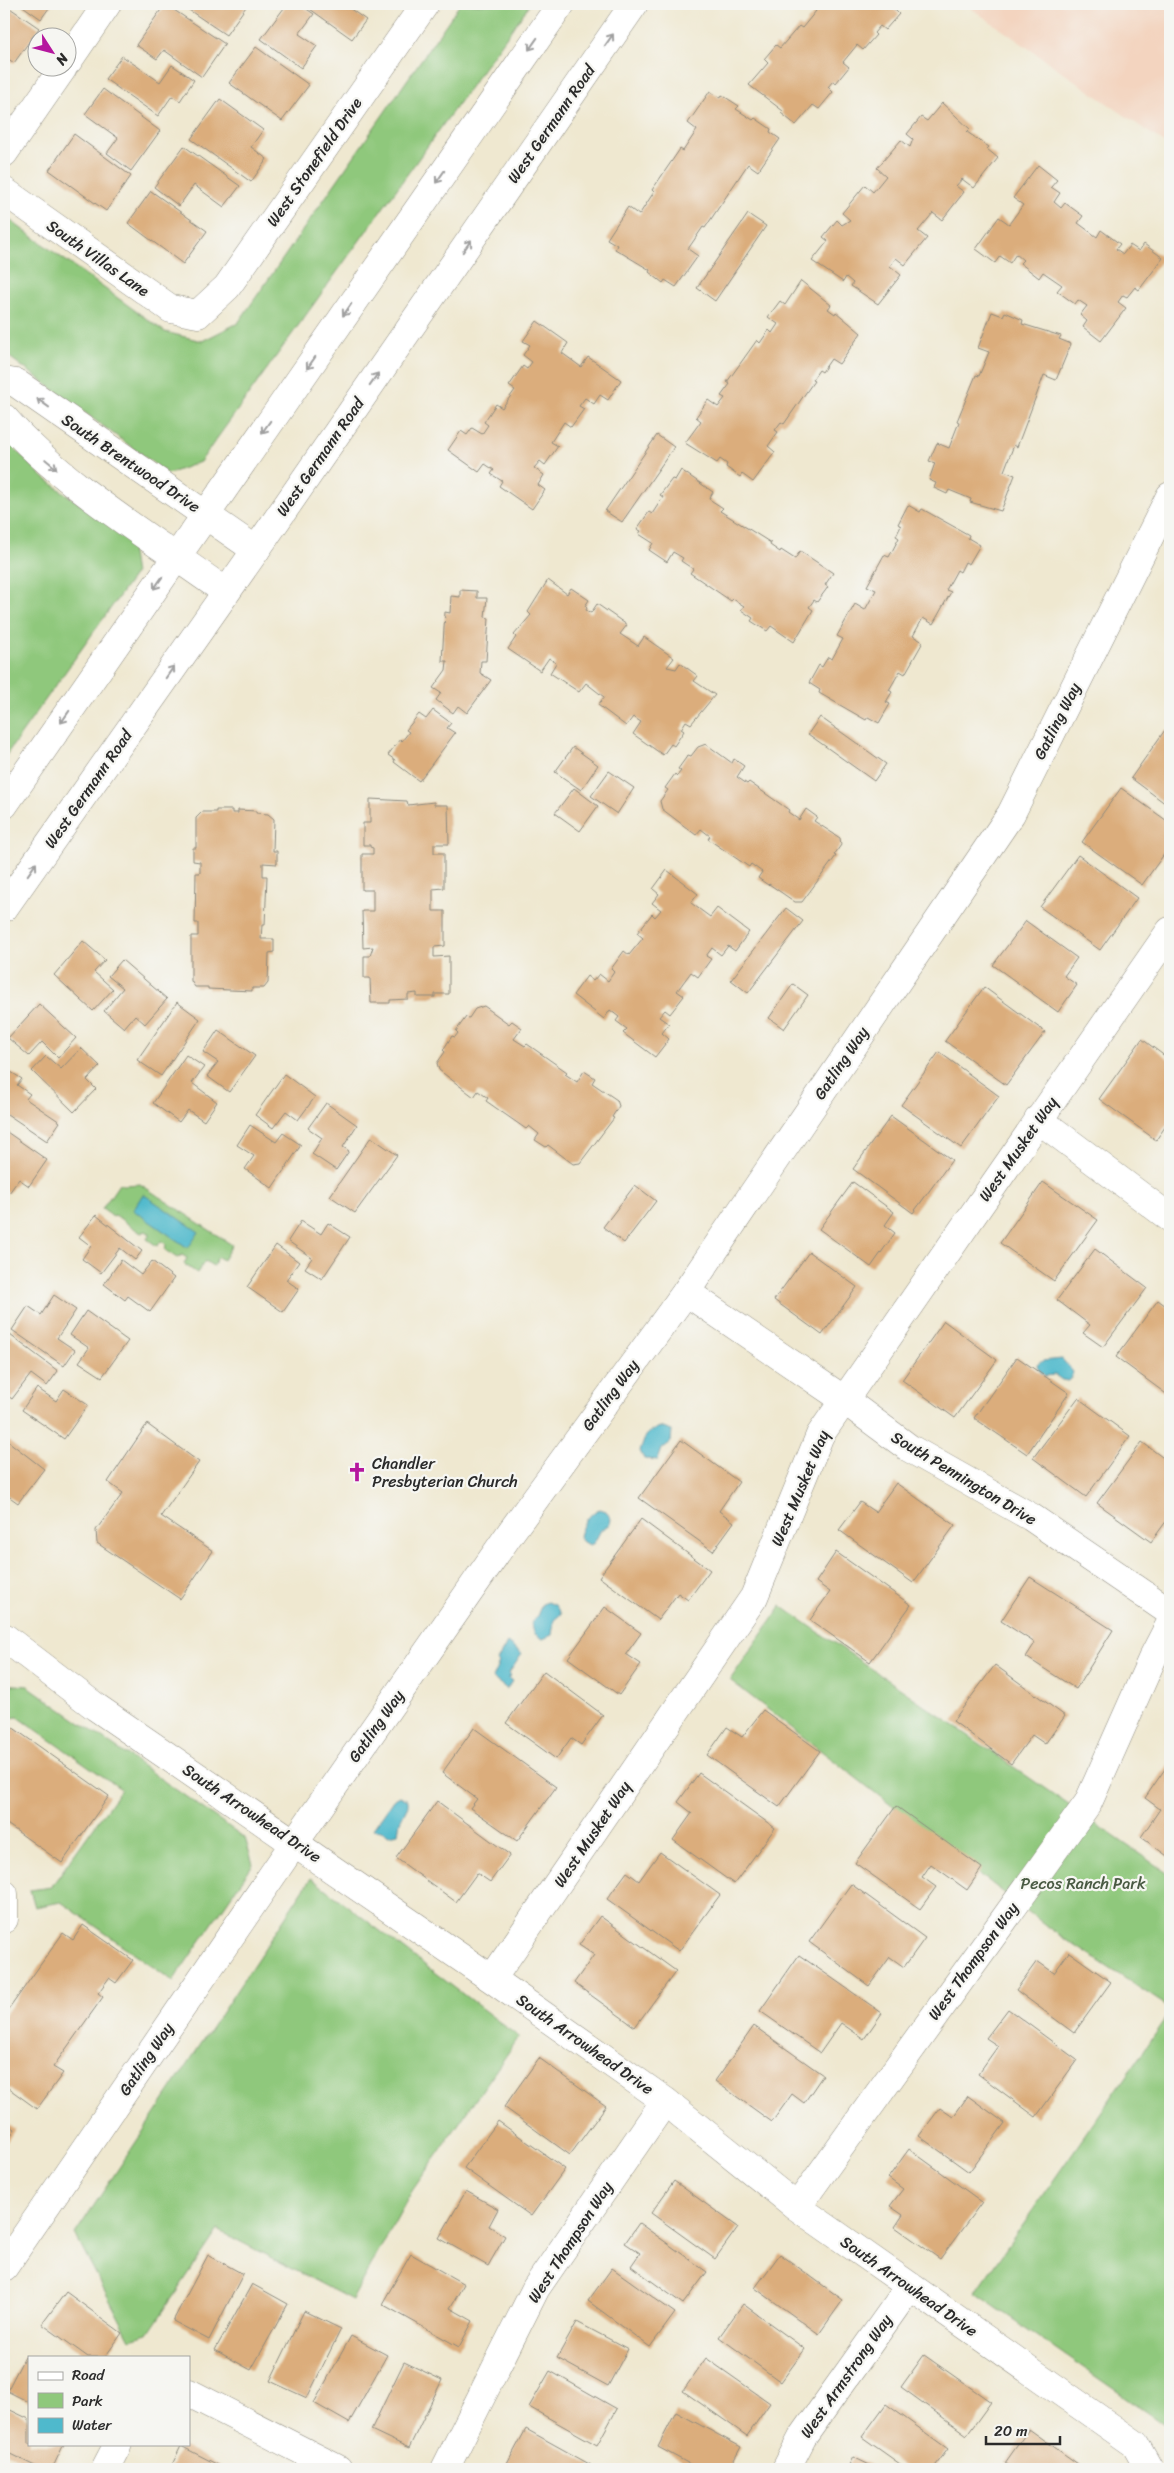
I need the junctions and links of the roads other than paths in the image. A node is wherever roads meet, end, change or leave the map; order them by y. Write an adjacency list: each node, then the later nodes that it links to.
1 (107, 4): 5 (street)
2 (425, 4): 9 (street, West Stonefield Drive)
3 (561, 4): 13 (street, one-way to 13)
4 (634, 4): 14 (street, West Germann Road, one-way to 4)
5 (78, 46)
6 (56, 78): 7 (street)
7 (4, 153)
8 (4, 191): 9 (street, South Villas Lane)
9 (198, 314)
10 (4, 381): 13 (street, South Brentwood Drive, one-way to 10)
11 (4, 418): 15 (street, one-way to 15)
12 (1170, 496): 22 (street, Gatling Way)
13 (205, 514): 14 (street, South Brentwood Drive); 15 (street)
14 (256, 550): 16 (street, West Germann Road)
15 (177, 556): 16 (street); 17 (street, one-way to 17)
16 (226, 592): 18 (street, West Germann Road, one-way to 16)
17 (4, 805)
18 (4, 908)
19 (1170, 930): 20 (street, West Musket Way)
20 (1038, 1119): 21 (street); 23 (street, West Musket Way)
21 (1170, 1218)
22 (686, 1292): 23 (street, South Pennington Drive); 27 (street, Gatling Way)
23 (844, 1400): 24 (street, South Pennington Drive); 28 (street, West Musket Way)
24 (1170, 1612)
25 (1170, 1624): 30 (street, West Thompson Way)
26 (4, 1637): 27 (street, South Arrowhead Drive)
27 (295, 1842): 28 (street, South Arrowhead Drive); 31 (street, Gatling Way)
28 (492, 1979): 29 (street, South Arrowhead Drive)
29 (665, 2101): 30 (street, South Arrowhead Drive); 37 (street, West Thompson Way)
30 (797, 2207): 32 (street, South Arrowhead Drive)
31 (4, 2267)
32 (910, 2286): 38 (street, West Armstrong Way); 39 (street, South Arrowhead Drive)
33 (190, 2394): 36 (street)
34 (117, 2446): 35 (street)
35 (105, 2469)
36 (338, 2469)
37 (445, 2469)
38 (786, 2469)
39 (1149, 2469)

